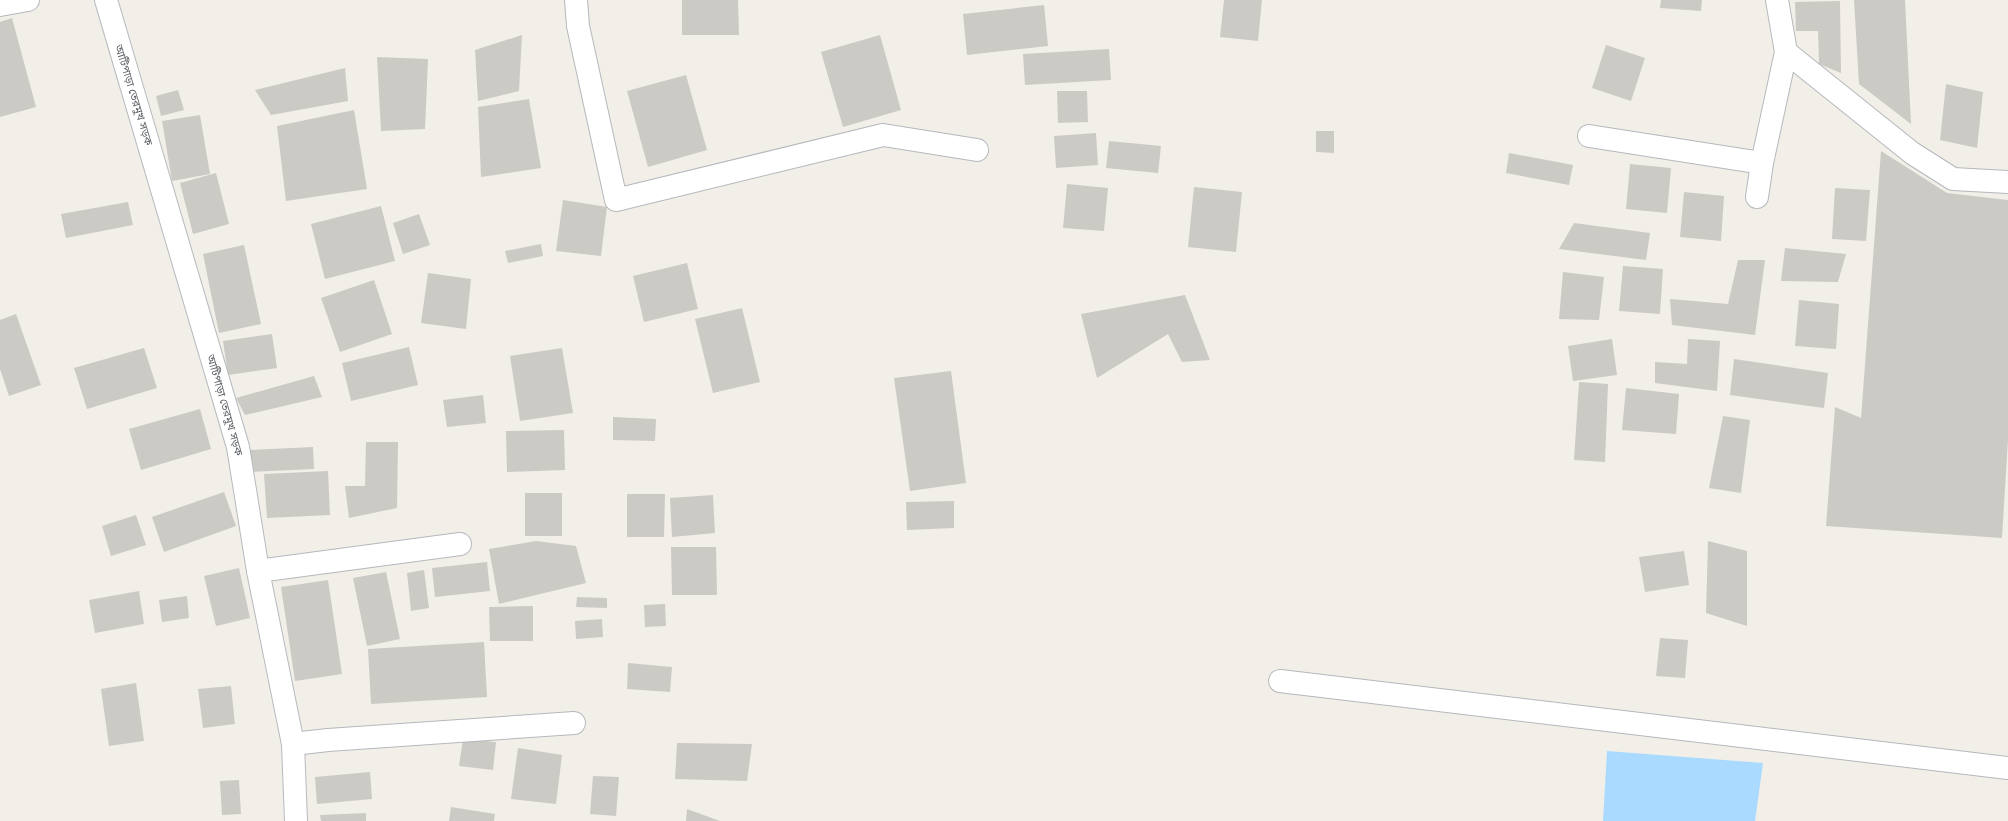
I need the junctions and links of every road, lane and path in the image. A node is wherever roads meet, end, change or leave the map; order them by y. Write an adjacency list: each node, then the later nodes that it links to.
1 (28, 0): 5 (street)
2 (106, 0): 13 (street, আটিপাড়া তেরমুখ সড়ক)
3 (576, 0): 8 (street)
4 (1777, 0): 6 (street)
5 (0, 5)
6 (1786, 52): 9 (street); 10 (street)
7 (1589, 136): 9 (street)
8 (976, 150)
9 (1762, 163): 11 (street)
10 (2008, 182)
11 (1757, 197)
12 (460, 544): 13 (street)
13 (258, 571): 16 (street, আটিপাড়া তেরমুখ সড়ক)
14 (1280, 680): 17 (street)
15 (574, 723): 16 (street)
16 (293, 744): 18 (street, আটিপাড়া তেরমুখ সড়ক)
17 (2008, 768)
18 (296, 821)

